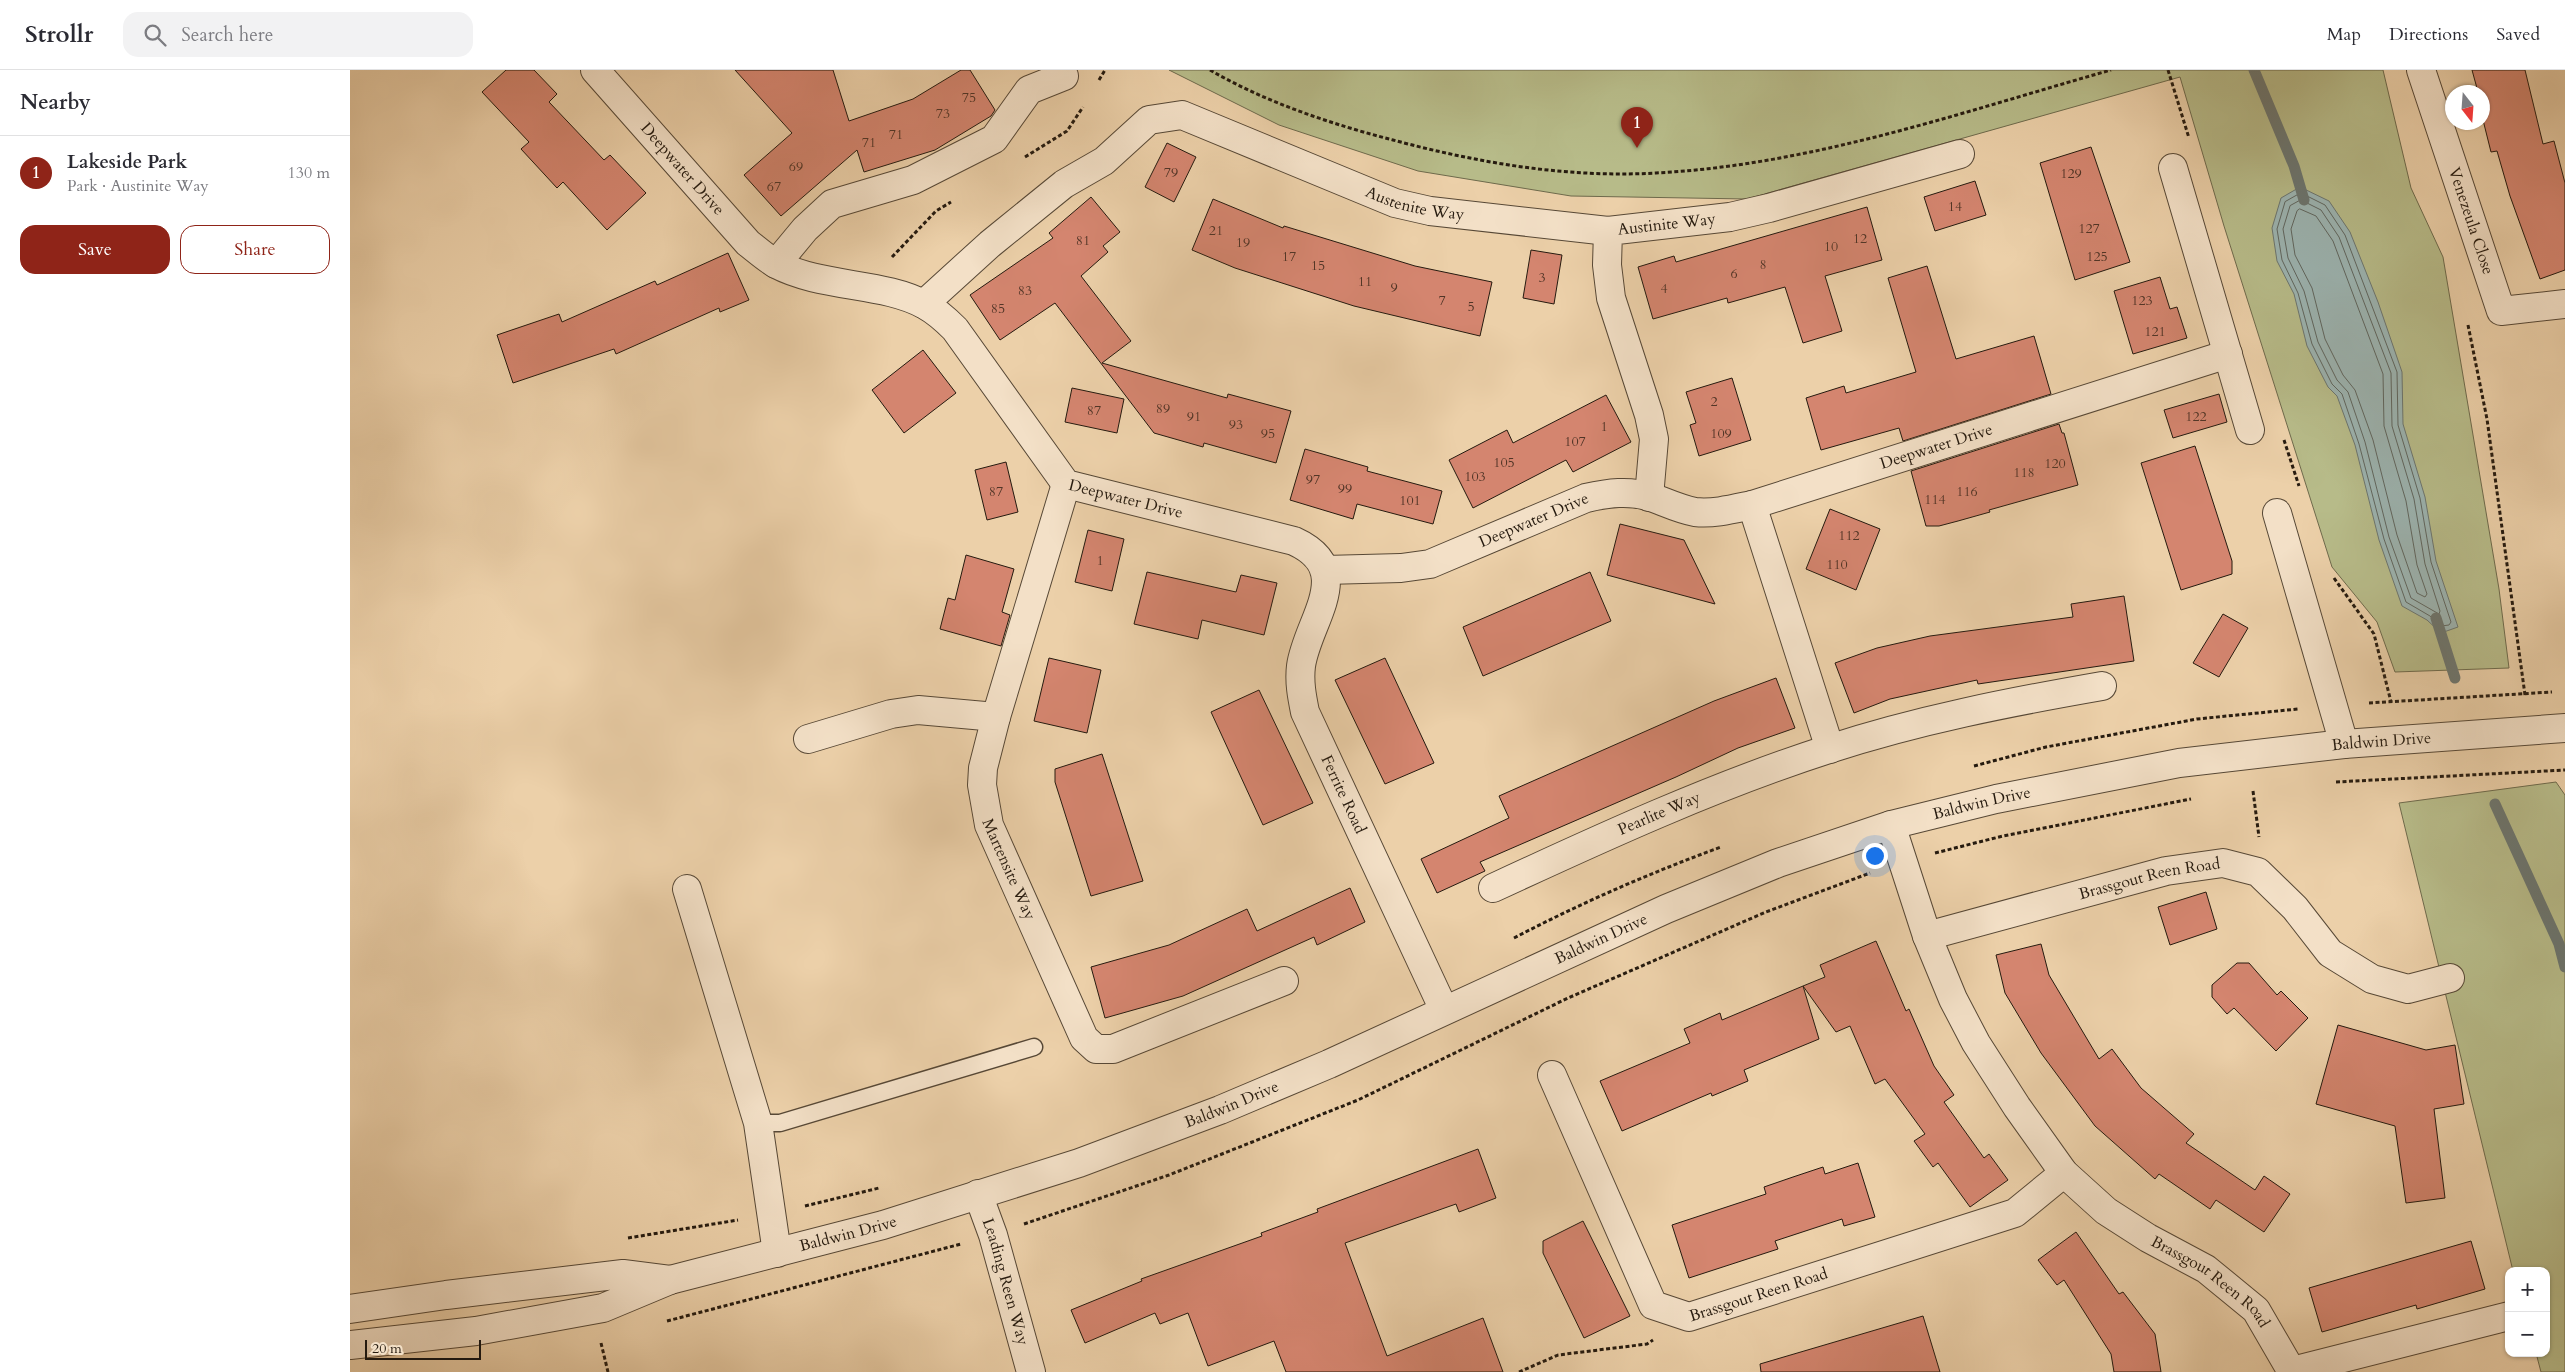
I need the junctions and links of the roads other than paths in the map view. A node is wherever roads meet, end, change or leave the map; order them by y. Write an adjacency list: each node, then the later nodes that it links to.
1 (595, 70): 7 (street, Deepwater Drive)
2 (2421, 70): 9 (street, Venezeula Close)
3 (1064, 76): 7 (street)
4 (1960, 154): 6 (street, Austinite Way)
5 (2173, 168): 10 (street)
6 (1608, 231): 8 (street, Austenite Way); 13 (street, Austinite Way)
7 (776, 264): 8 (street, Deepwater Drive)
8 (924, 304): 12 (street, Deepwater Drive)
9 (2565, 304)
10 (2228, 354): 11 (street); 14 (street, Deepwater Drive)
11 (2250, 430)
12 (1066, 484): 16 (street, Deepwater Drive); 18 (street, Martensite Way)
13 (1649, 497): 14 (street, Deepwater Drive); 16 (street, Deepwater Drive)
14 (1752, 505): 22 (street)
15 (2277, 513): 21 (street)
16 (1325, 570): 29 (street, Ferrite Road)
17 (2102, 686): 22 (street, Pearlite Way)
18 (996, 717): 20 (street); 28 (street, Martensite Way)
19 (2565, 728): 21 (street, Baldwin Drive)
20 (808, 740)
21 (2344, 744): 23 (street, Baldwin Drive)
22 (1830, 749): 24 (street, Pearlite Way)
23 (1891, 825): 26 (street, Brassgout Reen Road); 29 (street, Baldwin Drive)
24 (1493, 888)
25 (686, 889): 32 (street)
26 (1927, 936): 27 (street, Brassgout Reen Road); 33 (street, Brassgout Reen Road)
27 (2450, 978)
28 (1284, 981)
29 (1444, 1010): 34 (street, Baldwin Drive)
30 (1034, 1047): 32 (lane)
31 (1552, 1075): 33 (street, Brassgout Reen Road)
32 (758, 1122): 35 (street)
33 (2064, 1173): 40 (street, Brassgout Reen Road)
34 (978, 1194): 35 (street, Baldwin Drive); 41 (street, Leading Reen Way)
35 (777, 1253): 36 (street, Baldwin Drive)
36 (670, 1280): 37 (street); 39 (street)
37 (350, 1309)
38 (2505, 1317): 40 (street, Brassgout Reen Road)
39 (350, 1344)
40 (2292, 1371)
41 (1031, 1372)

